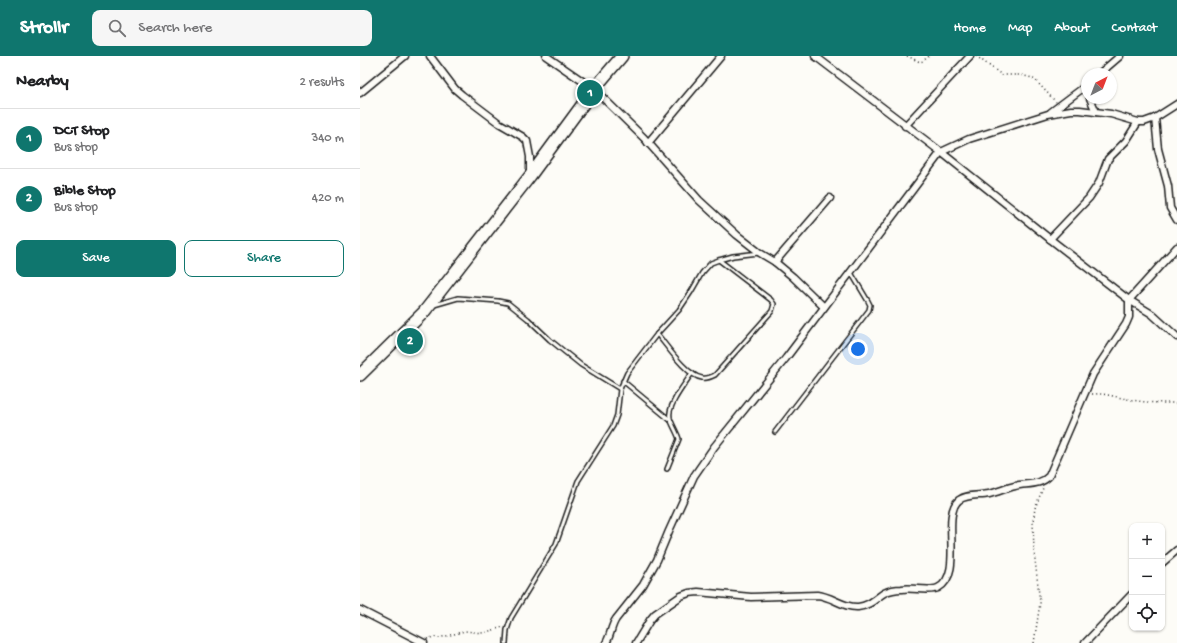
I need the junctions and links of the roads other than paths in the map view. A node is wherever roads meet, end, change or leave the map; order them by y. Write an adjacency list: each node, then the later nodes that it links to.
1 (404, 56): 12 (street)
2 (430, 56): 22 (street)
3 (546, 56): 10 (street)
4 (622, 56): 10 (highway)
5 (721, 56): 20 (street)
6 (815, 56): 19 (street)
7 (970, 56): 19 (street)
8 (1120, 56): 9 (street)
9 (1106, 68)
10 (594, 89): 20 (street); 22 (highway)
11 (1081, 91): 16 (street)
12 (360, 93)
13 (1093, 104): 15 (street)
14 (1177, 104): 17 (street)
15 (1096, 112): 16 (street); 18 (street)
16 (1048, 114): 21 (street)
17 (1155, 118): 18 (street); 24 (street)
18 (1138, 122): 25 (street)
19 (905, 126): 21 (street)
20 (648, 142): 27 (street)
21 (941, 152): 25 (street); 30 (street)
22 (530, 176): 32 (highway)
23 (830, 198): 29 (street)
24 (1177, 220)
25 (1050, 239): 31 (street)
26 (1177, 247): 31 (street)
27 (760, 253): 28 (lane); 29 (street)
28 (719, 260): 34 (lane); 36 (lane)
29 (775, 262): 33 (street)
30 (850, 271): 33 (street); 41 (lane)
31 (1129, 300): 35 (street); 51 (street)
32 (428, 306): 37 (highway); 39 (lane)
33 (824, 307): 50 (street)
34 (657, 334): 36 (lane); 38 (lane)
35 (1177, 337)
36 (692, 374): 40 (lane)
37 (360, 375)
38 (623, 381): 39 (lane); 40 (lane)
39 (620, 389): 49 (lane)
40 (670, 420): 42 (lane)
41 (775, 432)
42 (667, 469)
43 (1177, 550): 44 (street)
44 (1165, 560)
45 (1131, 595): 52 (street)
46 (360, 610): 47 (street)
47 (411, 640): 48 (street)
48 (424, 643)
49 (506, 643)
50 (606, 643)
51 (636, 643)
52 (1085, 643)

